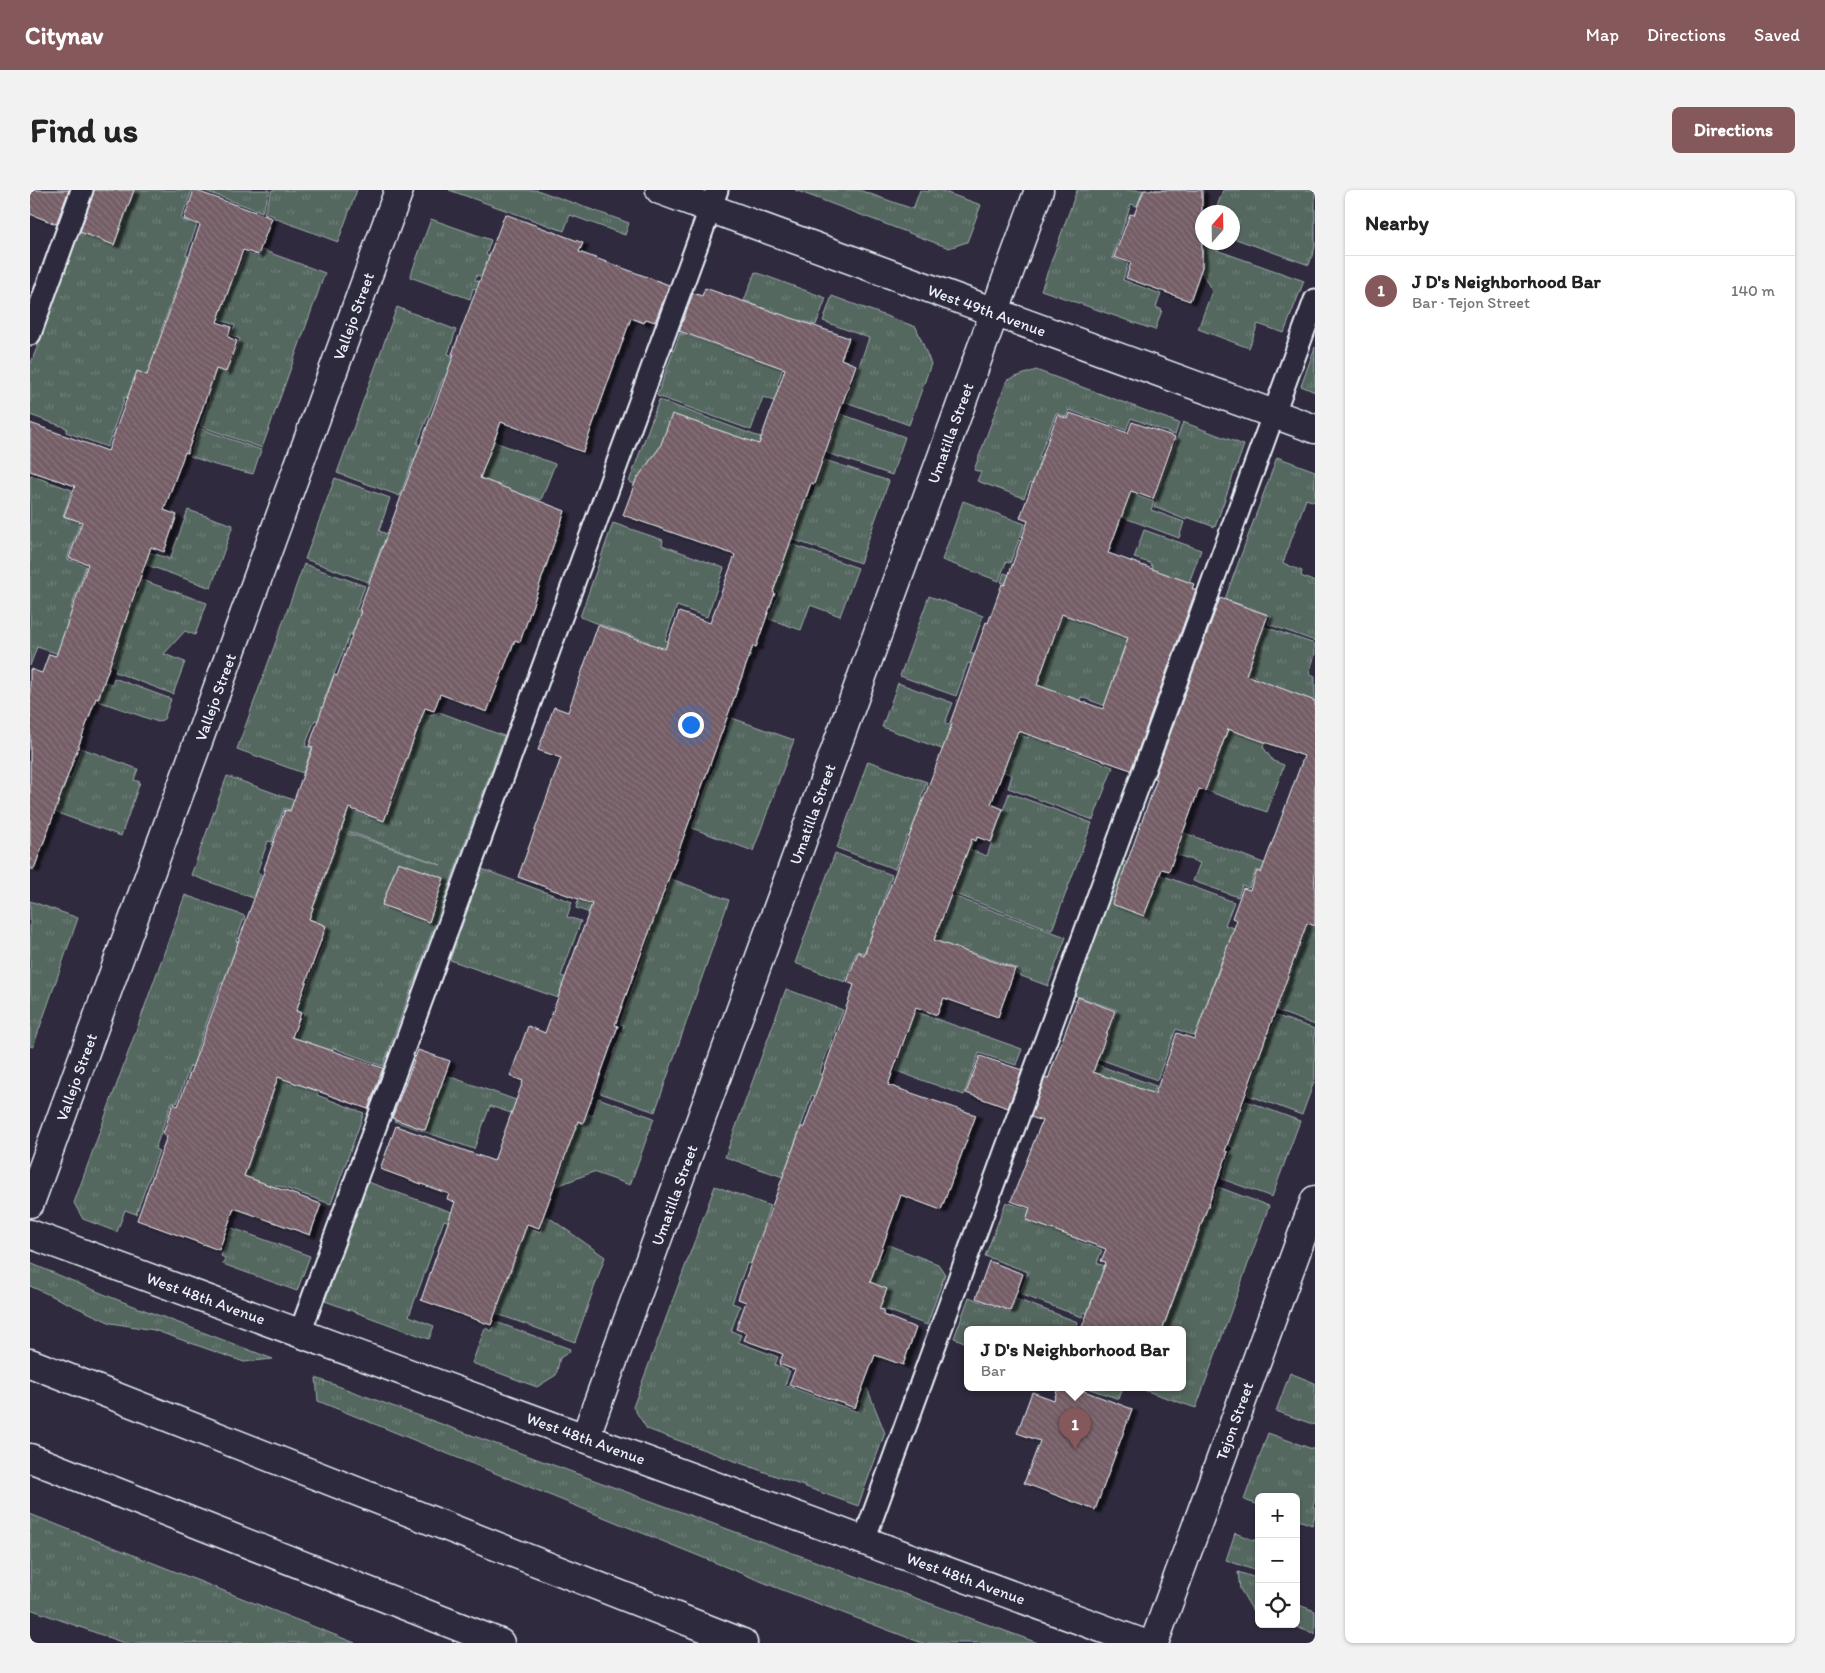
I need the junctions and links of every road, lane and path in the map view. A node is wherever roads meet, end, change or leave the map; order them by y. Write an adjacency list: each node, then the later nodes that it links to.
1 (82, 190): 8 (lane)
2 (399, 190): 12 (main road, Vallejo Street)
3 (660, 190): 5 (main road, West 49th Avenue)
4 (1039, 190): 7 (main road, Umatilla Street)
5 (714, 199): 7 (main road, West 49th Avenue); 14 (lane)
6 (1315, 300): 9 (lane)
7 (994, 312): 9 (main road, West 49th Avenue); 16 (main road, Umatilla Street)
8 (30, 334)
9 (1274, 414): 10 (main road, West 49th Avenue); 18 (lane)
10 (1315, 429)
11 (1315, 1200): 22 (main road, Tejon Street)
12 (30, 1203)
13 (30, 1234): 14 (main road, West 48th Avenue)
14 (300, 1333): 16 (main road, West 48th Avenue)
15 (30, 1363): 20 (main road)
16 (585, 1438): 18 (main road, West 48th Avenue)
17 (30, 1458): 19 (main road)
18 (864, 1540): 21 (main road, West 48th Avenue)
19 (500, 1643)
20 (743, 1643)
21 (1142, 1643)
22 (1154, 1643)

